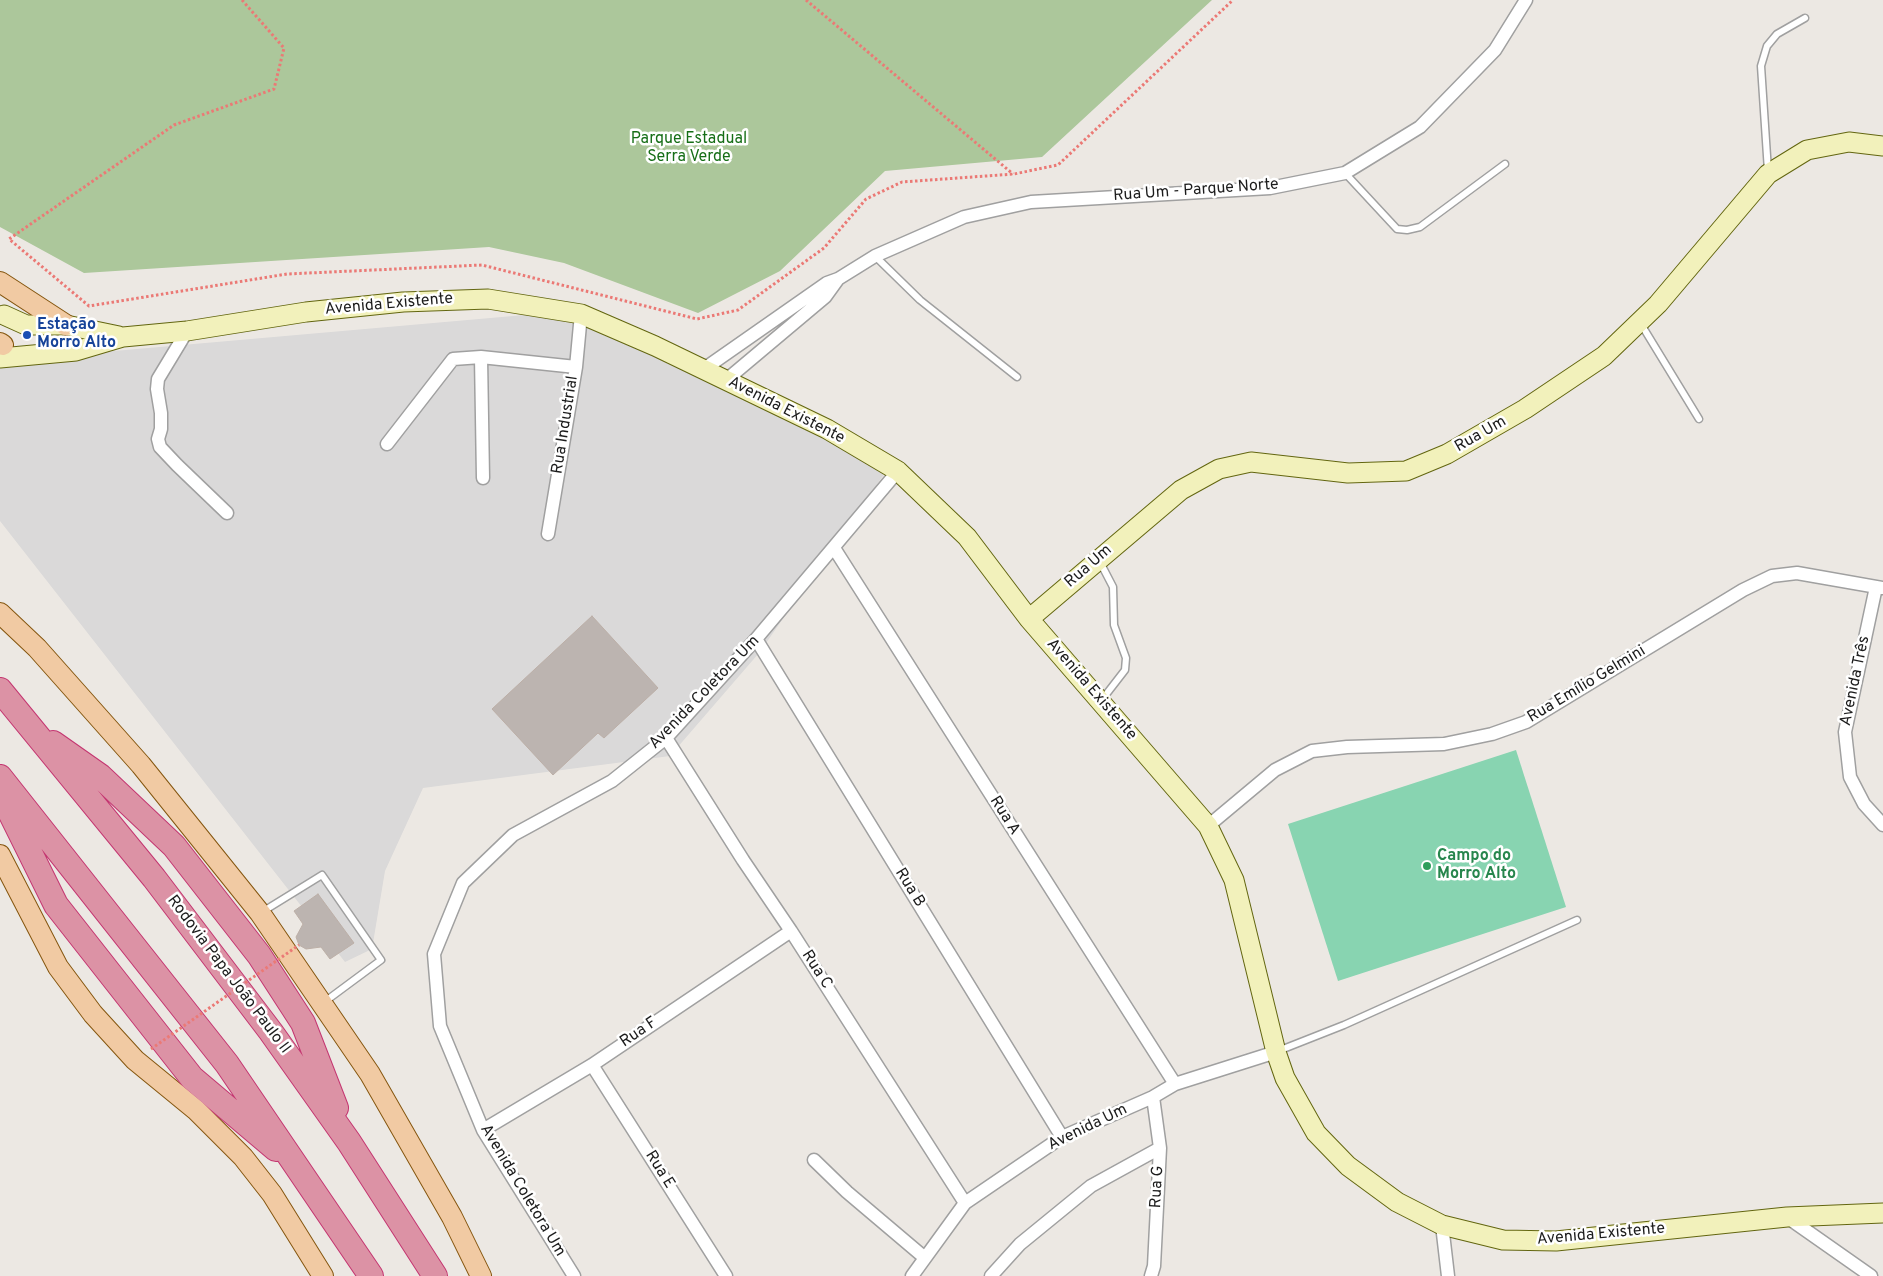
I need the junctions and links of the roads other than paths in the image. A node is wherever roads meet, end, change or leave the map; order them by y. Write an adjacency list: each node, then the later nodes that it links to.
1 (1526, 0): 5 (street, Rua Um - Parque Norte)
2 (1805, 18): 6 (lane)
3 (1883, 146): 6 (street, Rua Um)
4 (1505, 164): 5 (lane)
5 (1344, 173): 7 (street, Rua Um - Parque Norte)
6 (1768, 174): 12 (street, Rua Um)
7 (875, 256): 8 (street, Rua Um - Parque Norte); 20 (lane)
8 (838, 279): 19 (street, Rua Um - Parque Norte); 21 (street, Rua Um - Parque Norte)
9 (0, 282): 13 (main road)
10 (2, 312): 13 (street); 16 (street)
11 (582, 314): 14 (street, Avenida Existente); 18 (street, Rua Industrial); 19 (street, Avenida Existente)
12 (1639, 322): 22 (lane); 29 (street, Rua Um)
13 (66, 324): 15 (street)
14 (187, 331): 15 (street, Avenida Existente); 26 (street)
15 (123, 337): 16 (street)
16 (1, 349)
17 (481, 357): 18 (street); 23 (street); 25 (street)
18 (576, 368): 27 (street, Rua Industrial)
19 (704, 369): 21 (street, Avenida Existente)
20 (1017, 377)
21 (725, 381): 24 (street, Avenida Existente)
22 (1699, 419)
23 (387, 444)
24 (898, 471): 28 (street, Avenida Coletora Um); 32 (street, Avenida Existente)
25 (483, 478)
26 (227, 512)
27 (548, 534)
28 (834, 548): 33 (street, Avenida Coletora Um); 49 (street, Rua A)
29 (1098, 559): 32 (street, Rua Um); 35 (lane)
30 (1879, 587): 40 (street, Avenida Três); 41 (street, Rua Emílio Gelmini)
31 (0, 613): 43 (main road)
32 (1028, 618): 35 (street, Avenida Existente)
33 (756, 639): 37 (street, Avenida Coletora Um); 52 (street, Rua B)
34 (0, 690): 36 (highway, Rodovia Papa João Paulo II)
35 (1101, 702): 41 (street, Avenida Existente)
36 (28, 726): 53 (highway, Rodovia Papa João Paulo II); 53 (highway)
37 (666, 738): 45 (street, Rua C); 51 (street, Avenida Coletora Um)
38 (0, 777): 56 (highway)
39 (0, 792): 56 (highway)
40 (1883, 825)
41 (1208, 826): 47 (street, Avenida Existente)
42 (0, 855): 62 (main road)
43 (260, 914): 46 (main road); 46 (lane)
44 (1577, 920): 47 (lane)
45 (791, 931): 48 (street, Rua F); 57 (street, Rua C)
46 (322, 1004): 65 (main road)
47 (1276, 1052): 49 (street, Avenida Um); 60 (street, Avenida Existente)
48 (592, 1065): 51 (street, Rua F); 67 (street, Rua E)
49 (1175, 1084): 50 (street, Avenida Um)
50 (1153, 1098): 52 (street, Avenida Um); 54 (street, Rua G)
51 (483, 1130): 66 (street, Avenida Coletora Um)
52 (1062, 1137): 57 (street, Avenida Um)
53 (349, 1142): 64 (highway, Rodovia Papa João Paulo II)
54 (1160, 1148): 69 (street); 70 (street, Rua G)
55 (814, 1160): 61 (street)
56 (301, 1171): 63 (highway)
57 (965, 1203): 61 (street, Avenida Um)
58 (1883, 1213): 59 (street, Avenida Existente)
59 (1787, 1217): 60 (street, Avenida Existente); 72 (street)
60 (1442, 1225): 71 (street)
61 (925, 1258): 68 (street, Avenida Um)
62 (323, 1276)
63 (371, 1276)
64 (435, 1276)
65 (481, 1276)
66 (574, 1276)
67 (726, 1276)
68 (912, 1276)
69 (991, 1276)
70 (1151, 1276)
71 (1448, 1276)
72 (1871, 1276)

